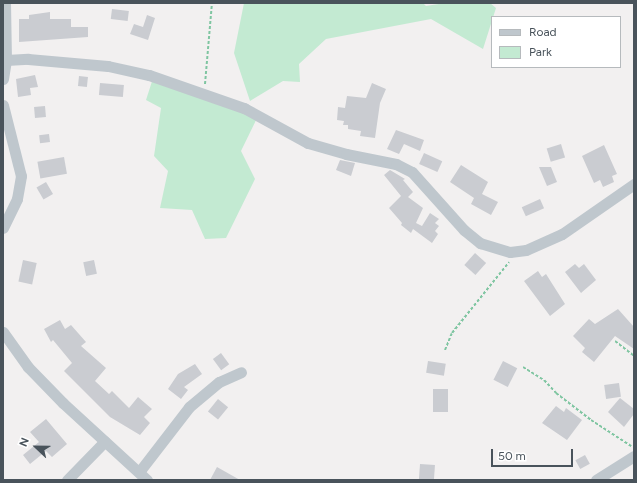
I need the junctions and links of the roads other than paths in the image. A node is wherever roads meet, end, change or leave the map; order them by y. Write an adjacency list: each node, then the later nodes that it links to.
1 (5, 3): 2 (street)
2 (6, 60): 3 (street); 5 (street)
3 (3, 78)
4 (3, 105): 6 (street)
5 (634, 184)
6 (3, 228)
7 (3, 332): 9 (street)
8 (241, 372): 11 (street)
9 (105, 441): 11 (street); 12 (street)
10 (634, 456): 14 (street)
11 (139, 472): 13 (street)
12 (67, 480)
13 (147, 480)
14 (596, 480)

